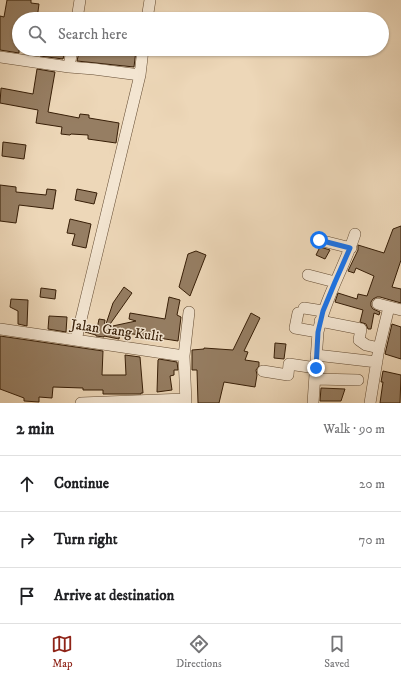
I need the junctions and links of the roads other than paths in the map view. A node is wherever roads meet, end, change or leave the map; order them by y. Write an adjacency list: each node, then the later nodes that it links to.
1 (80, 0): 3 (street)
2 (150, 0): 4 (street)
3 (78, 12)
4 (148, 12)
5 (71, 56): 8 (street)
6 (142, 56): 9 (street)
7 (0, 57): 8 (street)
8 (69, 67): 9 (street)
9 (140, 75): 21 (street)
10 (355, 234): 12 (street)
11 (319, 240): 12 (street)
12 (350, 248): 14 (street)
13 (308, 275): 14 (street)
14 (335, 282): 19 (street)
15 (378, 304): 16 (street)
16 (389, 307): 17 (street); 22 (street)
17 (401, 310)
18 (189, 312): 24 (street)
19 (320, 321): 19 (street); 22 (street); 23 (street)
20 (0, 330): 21 (street, Jalan Gang Kulit)
21 (76, 340): 24 (street, Jalan Gang Kulit)
22 (380, 348): 25 (street)
23 (316, 355): 25 (street); 27 (street)
24 (184, 356): 29 (street)
25 (377, 362): 32 (street)
26 (263, 371): 27 (street)
27 (315, 373): 28 (street); 31 (street)
28 (358, 380)
29 (185, 401): 30 (street)
30 (82, 403)
31 (314, 403)
32 (370, 403)

